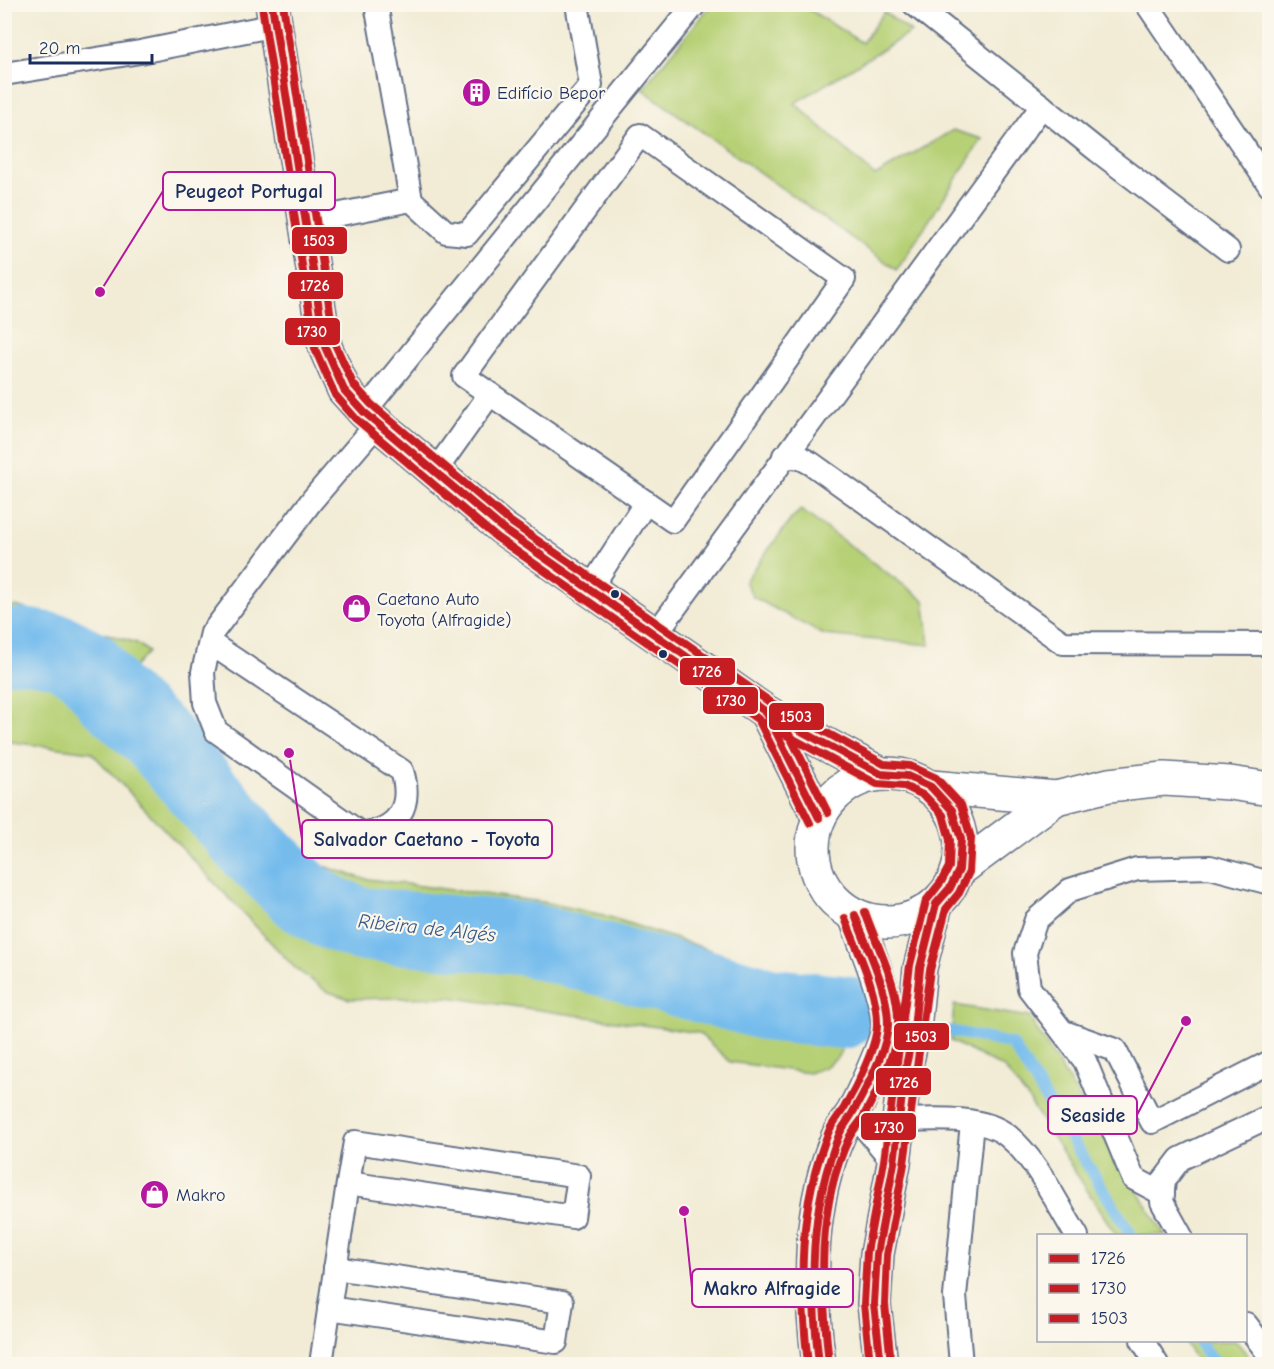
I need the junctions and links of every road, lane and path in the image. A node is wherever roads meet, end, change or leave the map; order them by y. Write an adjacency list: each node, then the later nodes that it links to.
1 (376, 4): 10 (lane)
2 (577, 4): 10 (lane)
3 (695, 4): 14 (lane)
4 (914, 4): 8 (lane)
5 (1147, 4): 9 (lane)
6 (274, 15): 7 (lane); 11 (street)
7 (4, 74)
8 (1042, 106): 12 (lane); 15 (lane)
9 (1269, 186)
10 (411, 200): 11 (lane)
11 (306, 220): 14 (street)
12 (1228, 250)
13 (490, 394): 16 (lane); 17 (lane); 17 (lane)
14 (371, 418): 16 (street); 20 (lane)
15 (784, 456): 19 (lane); 21 (lane)
16 (435, 473): 18 (street)
17 (646, 502): 18 (lane)
18 (590, 589): 19 (street)
19 (655, 635): 22 (street)
20 (210, 643): 20 (lane)
21 (1269, 644)
22 (766, 712): 23 (street); 27 (street)
23 (881, 774): 24 (street); 27 (street)
24 (931, 787): 26 (street); 28 (street)
25 (1269, 789): 26 (street)
26 (1056, 798): 28 (street)
27 (819, 818): 31 (street)
28 (959, 870): 30 (street)
29 (1269, 883): 32 (lane)
30 (936, 904): 31 (street); 36 (street)
31 (855, 915): 34 (street)
32 (1064, 1032): 33 (lane); 40 (lane)
33 (1269, 1062)
34 (852, 1113): 38 (lane); 49 (street)
35 (1269, 1116): 40 (lane)
36 (900, 1120): 37 (lane); 38 (street)
37 (972, 1123): 41 (lane); 51 (lane)
38 (894, 1163): 50 (street)
39 (348, 1183): 39 (lane); 43 (lane)
40 (1163, 1194): 42 (lane)
41 (1076, 1234)
42 (1180, 1234)
43 (335, 1268): 44 (lane); 44 (lane)
44 (330, 1308): 48 (lane)
45 (1247, 1327): 47 (lane)
46 (1143, 1342): 52 (lane)
47 (1269, 1356)
48 (321, 1365)
49 (819, 1365)
50 (881, 1365)
51 (961, 1365)
52 (1157, 1365)

